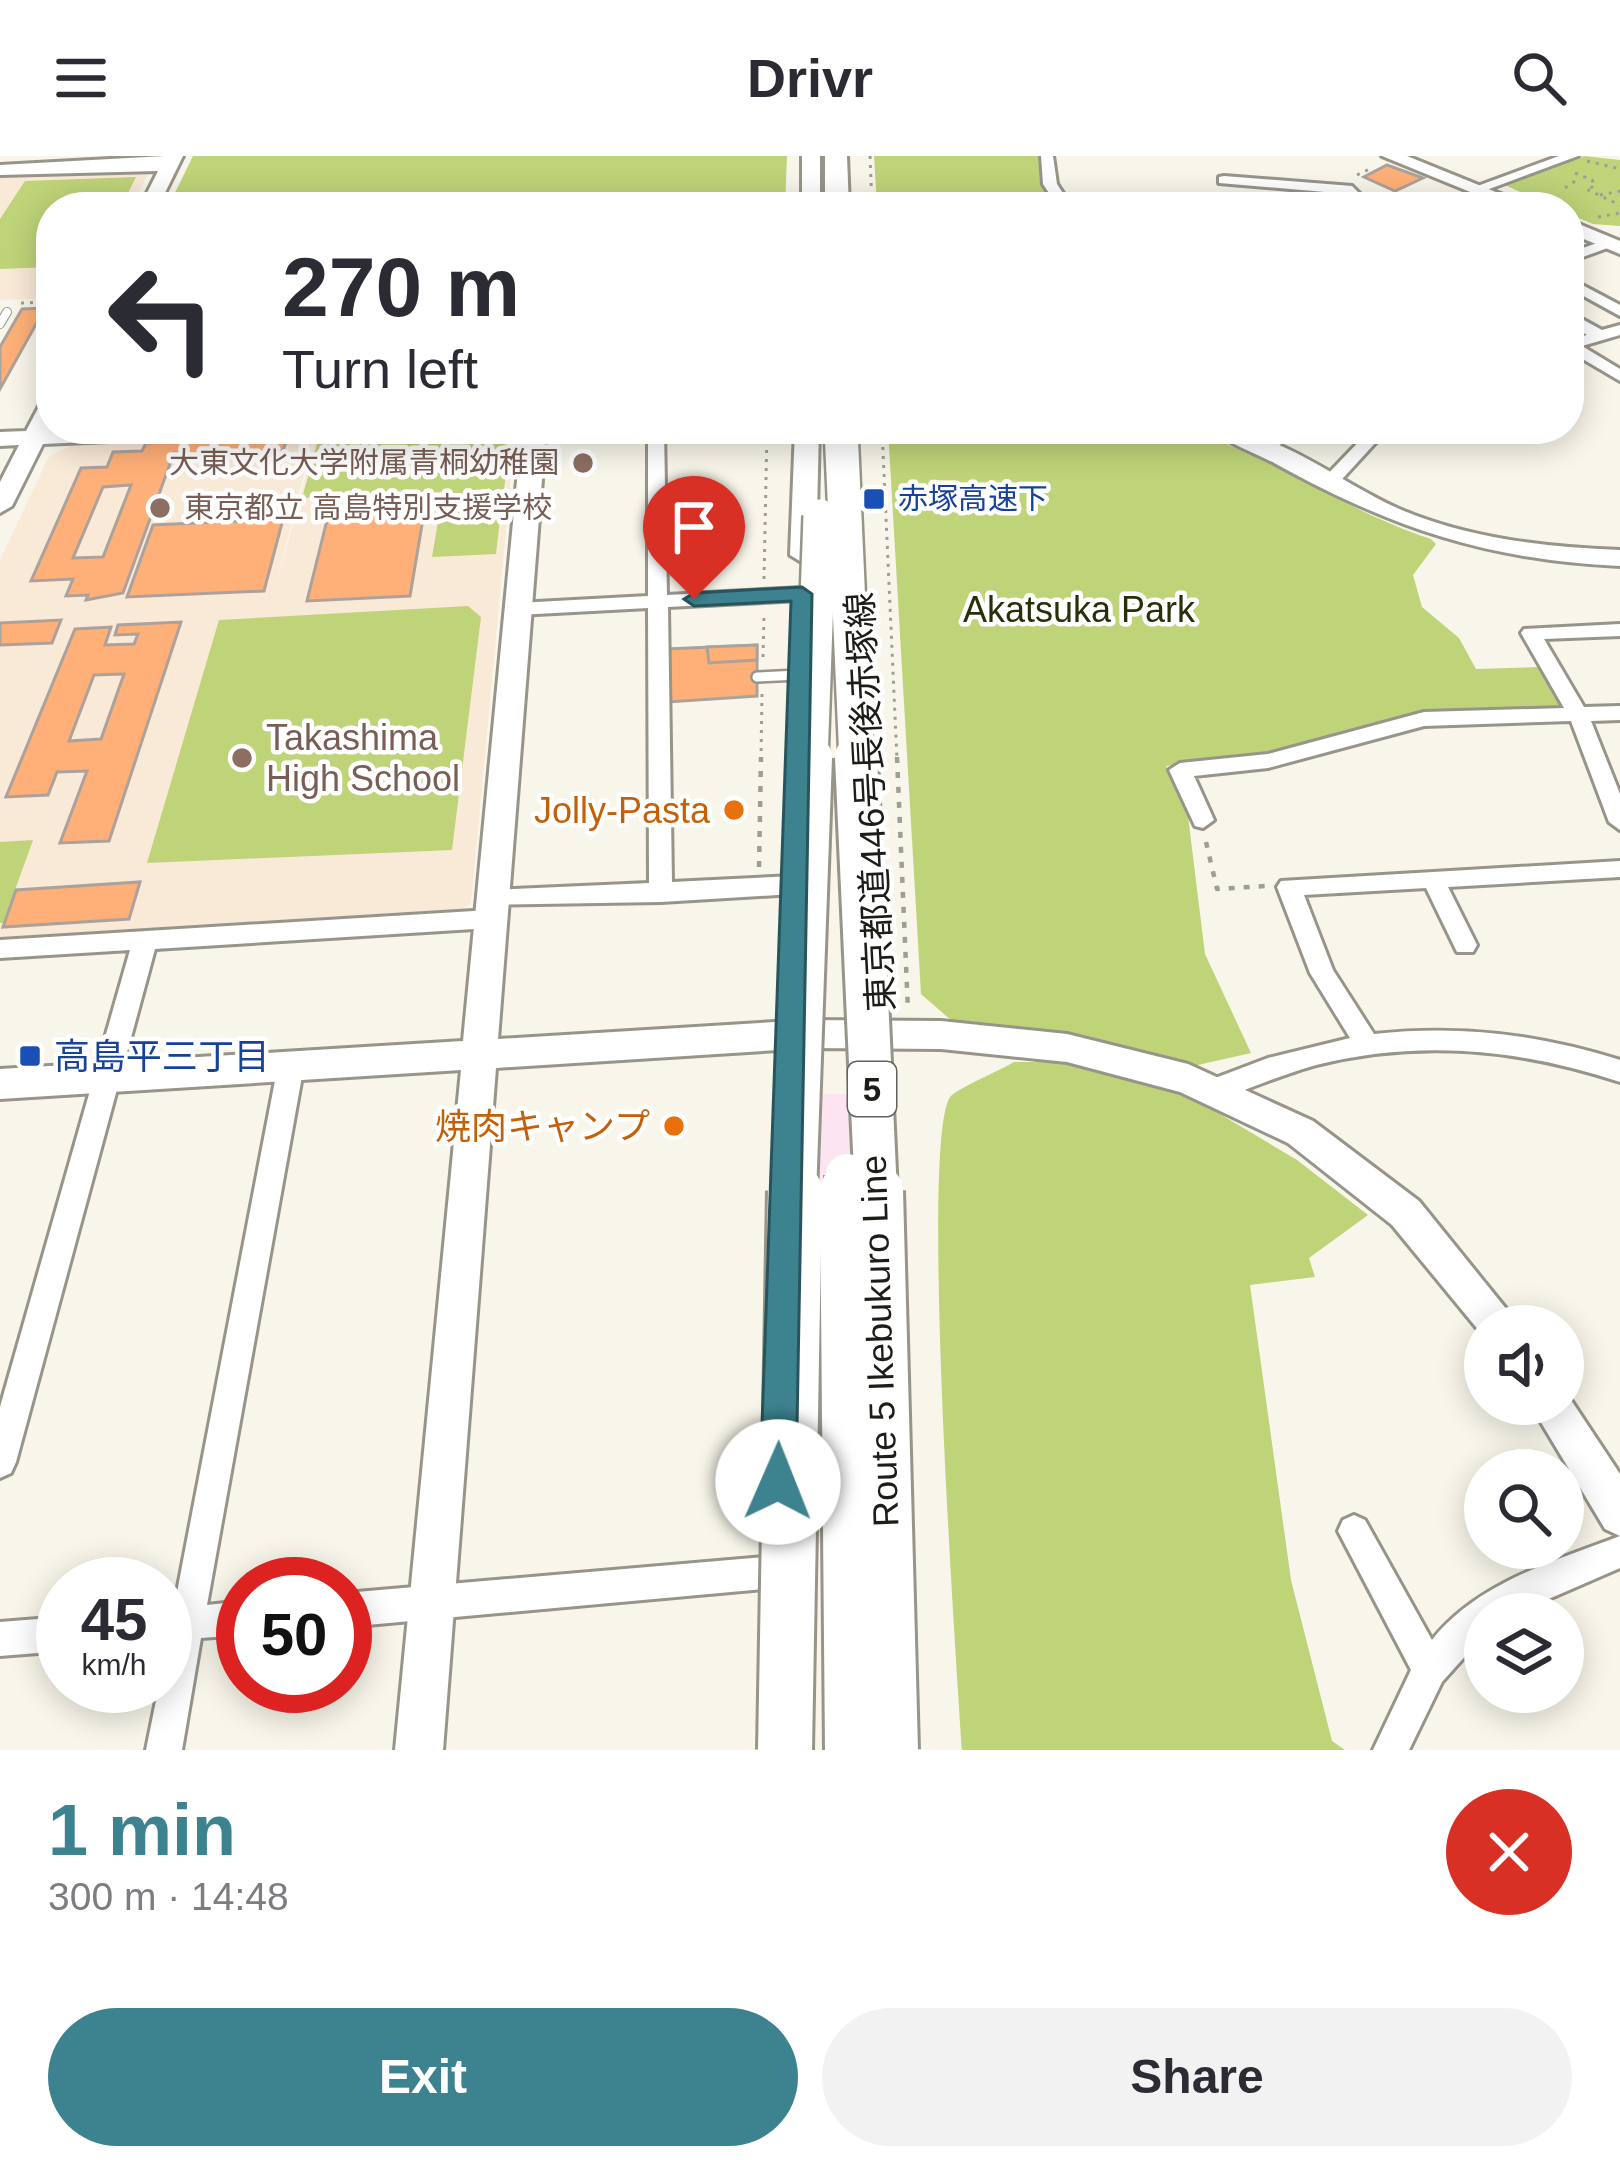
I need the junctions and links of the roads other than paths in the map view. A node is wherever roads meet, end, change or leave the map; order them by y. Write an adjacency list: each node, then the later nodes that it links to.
1 (812, 156): 13 (street)
2 (825, 156): 14 (highway)
3 (836, 156): 15 (highway)
4 (847, 156): 16 (street)
5 (1047, 156): 17 (street)
6 (1391, 156): 11 (street)
7 (172, 160): 8 (street); 12 (street)
8 (28, 163): 10 (street)
9 (1569, 163): 11 (street)
10 (0, 170)
11 (1479, 188): 20 (street)
12 (156, 192)
13 (811, 192)
14 (824, 192)
15 (837, 192)
16 (848, 192)
17 (1055, 192)
18 (1223, 192): 19 (street)
19 (1354, 192)
20 (1488, 192)
21 (1584, 231): 22 (street)
22 (1616, 243): 23 (street)
23 (1584, 253)
24 (1584, 291): 26 (street)
25 (9, 308): 27 (lane)
26 (1620, 311)
27 (0, 324)
28 (1584, 326): 30 (street)
29 (1620, 330): 30 (street)
30 (1600, 336): 31 (street)
31 (1584, 341)
32 (1584, 354): 33 (street)
33 (1620, 376)
34 (36, 433): 35 (street)
35 (34, 437): 36 (street); 50 (street)
36 (0, 439)
37 (533, 444): 54 (street)
38 (656, 444): 53 (street)
39 (831, 444): 52 (street, 東京都道446号長後赤塚線)
40 (831, 444): 71 (street, 東京都道446号長後赤塚線)
41 (831, 444): 96 (highway, 5, bridge)
42 (831, 444): 97 (highway, bridge)
43 (831, 444): 98 (highway, bridge)
44 (831, 444): 99 (highway, Route 5 Ikebukuro Line / 5, bridge)
45 (1256, 444): 48 (street)
46 (1272, 444): 48 (street)
47 (1365, 444): 49 (street)
48 (1267, 449): 49 (street)
49 (1328, 484): 51 (street)
50 (0, 506)
51 (1620, 558)
52 (802, 594): 53 (street); 56 (street, 東京都道446号長後赤塚線)
53 (660, 601): 54 (street); 65 (street)
54 (518, 609): 66 (street)
55 (1618, 633): 59 (street)
56 (799, 675): 57 (lane); 64 (street, 東京都道446号長後赤塚線)
57 (757, 677)
58 (1620, 713): 59 (street)
59 (1578, 714): 60 (street); 61 (street)
60 (1204, 820)
61 (1620, 822)
62 (1620, 869): 63 (street)
63 (1433, 879): 68 (street); 72 (street)
64 (793, 886): 65 (street); 70 (street, 東京都道446号長後赤塚線)
65 (661, 893): 66 (street)
66 (490, 909): 67 (street); 73 (street)
67 (145, 940): 69 (street); 76 (street)
68 (1465, 945)
69 (0, 949)
70 (788, 1030): 71 (street); 73 (street); 86 (street, 東京都道446号長後赤塚線)
71 (895, 1033): 78 (street); 100 (street, 東京都道446号長後赤塚線)
72 (1365, 1041): 75 (street); 78 (street)
73 (477, 1054): 74 (street); 87 (street)
74 (291, 1065): 76 (street); 85 (street)
75 (1620, 1071)
76 (106, 1078): 77 (street); 81 (street)
77 (0, 1084)
78 (1219, 1088): 79 (street)
79 (1486, 1305)
80 (1564, 1425): 82 (street)
81 (1, 1458)
82 (1620, 1514)
83 (1354, 1531): 91 (street)
84 (1620, 1552): 91 (street)
85 (190, 1557)
86 (776, 1572): 87 (street); 95 (street, 東京都道446号長後赤塚線)
87 (431, 1602): 88 (street); 94 (street)
88 (372, 1607)
89 (36, 1636): 90 (street)
90 (0, 1639)
91 (1429, 1669): 101 (street)
92 (168, 1713): 93 (street)
93 (164, 1750)
94 (419, 1750)
95 (772, 1750)
96 (785, 1750)
97 (826, 1750)
98 (852, 1750)
99 (891, 1750)
100 (902, 1750)
101 (1391, 1750)

